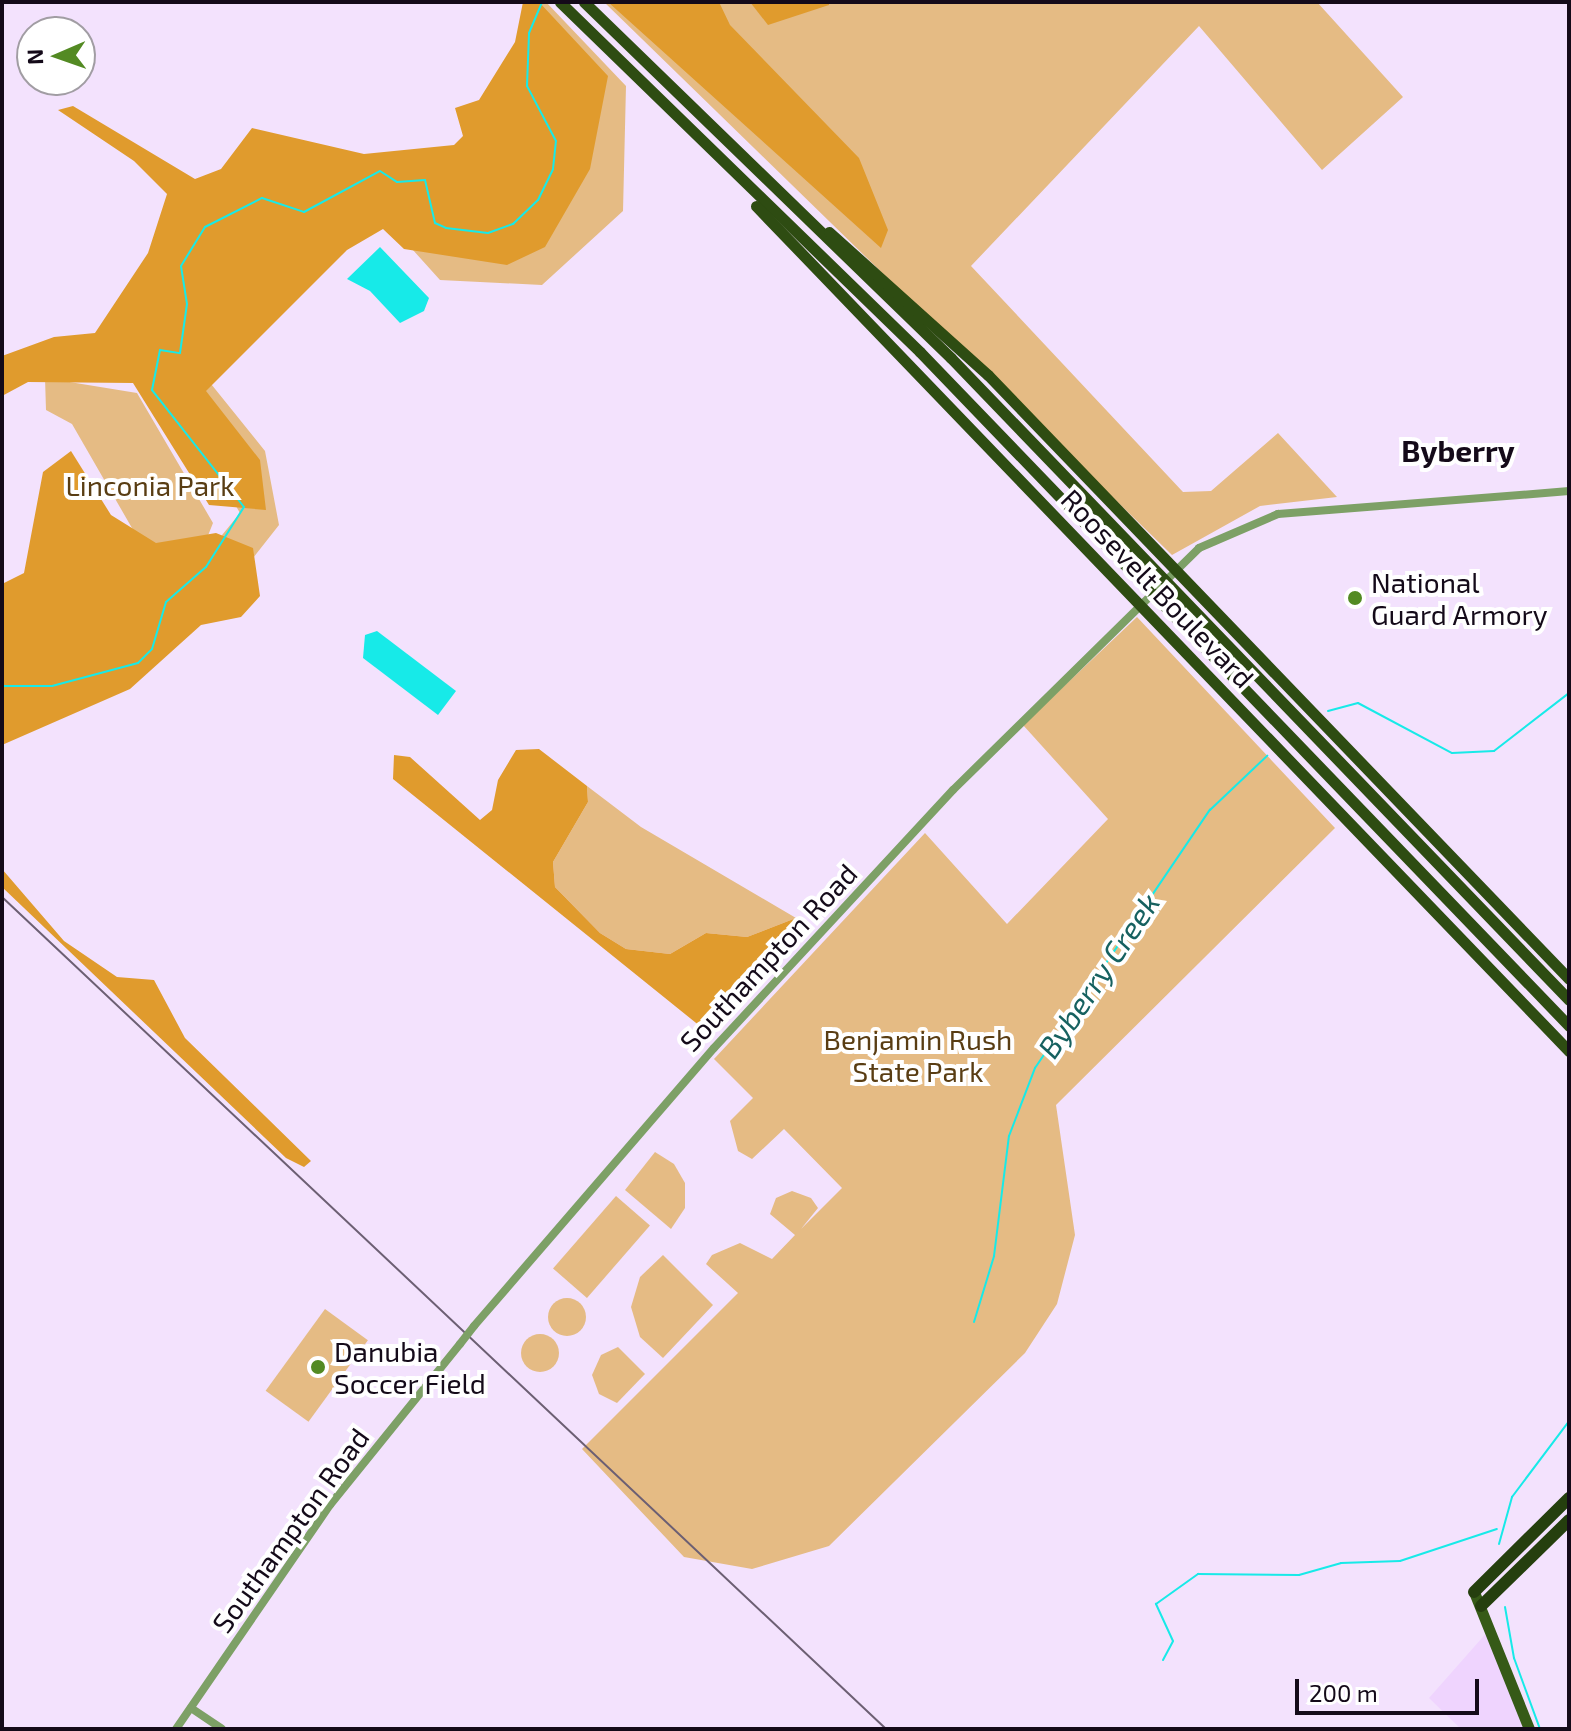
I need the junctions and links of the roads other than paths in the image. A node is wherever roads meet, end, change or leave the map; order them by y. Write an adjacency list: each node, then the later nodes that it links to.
1 (584, 2): 4 (highway, Roosevelt Boulevard)
2 (561, 3): 3 (highway, Roosevelt Boulevard)
3 (714, 157): 8 (highway, Roosevelt Boulevard); 9 (highway, Roosevelt Boulevard)
4 (802, 212): 6 (highway, Roosevelt Boulevard); 7 (highway, Roosevelt Boulevard)
5 (1569, 491): 6 (street, Southampton Road)
6 (1175, 569): 7 (street, Southampton Road); 12 (highway, Roosevelt Boulevard)
7 (1164, 579): 8 (street, Southampton Road); 10 (highway, Roosevelt Boulevard)
8 (1152, 592): 9 (street, Southampton Road); 11 (highway, Roosevelt Boulevard)
9 (1139, 604): 13 (highway, Roosevelt Boulevard); 22 (street, Southampton Road, bridge)
10 (1286, 706): 12 (highway); 15 (highway, Roosevelt Boulevard)
11 (1274, 719): 13 (highway); 16 (highway, Roosevelt Boulevard)
12 (1344, 744): 14 (highway, Roosevelt Boulevard)
13 (1317, 789): 17 (highway, Roosevelt Boulevard)
14 (1569, 979)
15 (1569, 1000)
16 (1569, 1026)
17 (1569, 1051)
18 (1569, 1498): 20 (highway)
19 (1569, 1520): 21 (highway)
20 (1474, 1592): 21 (main road)
21 (1481, 1606): 25 (main road)
22 (191, 1708): 23 (street, Southampton Road); 24 (street)
23 (176, 1729)
24 (222, 1729)
25 (1529, 1729)

